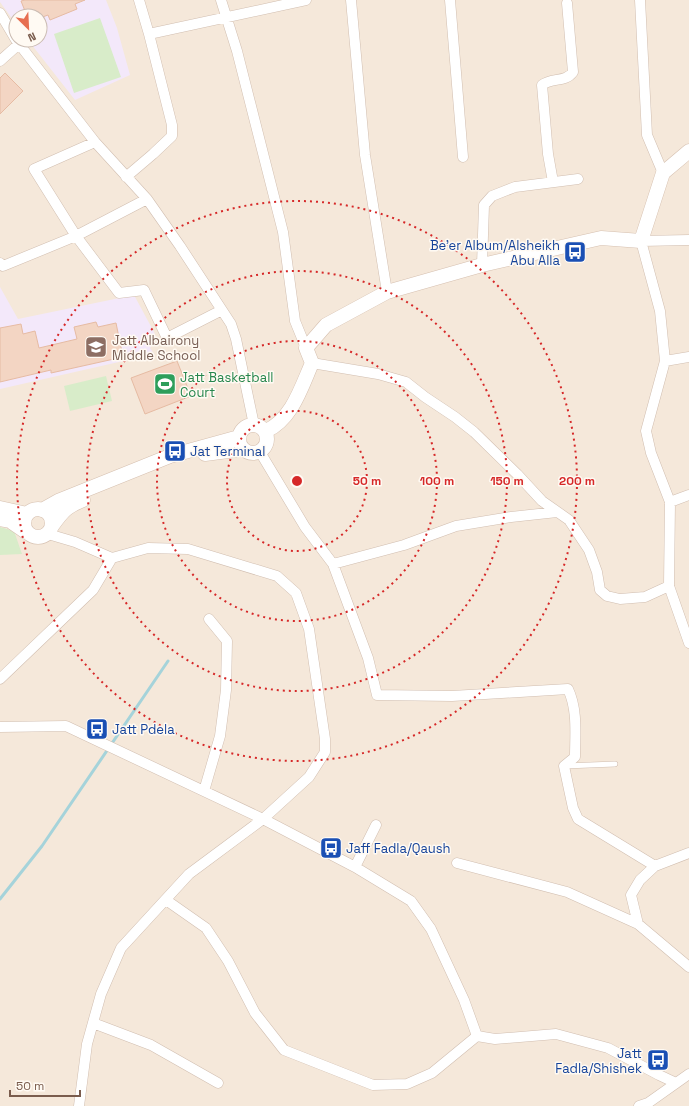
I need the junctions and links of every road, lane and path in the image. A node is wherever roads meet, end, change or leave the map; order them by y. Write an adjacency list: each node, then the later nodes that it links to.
1 (138, 0): 12 (street)
2 (222, 0): 10 (street)
3 (306, 0): 10 (street)
4 (351, 0): 29 (street)
5 (450, 0): 18 (street)
6 (577, 0): 8 (street)
7 (640, 0): 19 (street)
8 (567, 2): 22 (street)
9 (0, 13): 11 (street)
10 (227, 16): 12 (street); 31 (street)
11 (8, 26)
12 (149, 34): 20 (street)
13 (11, 48): 15 (street)
14 (22, 48): 16 (street)
15 (0, 60)
16 (95, 142): 20 (street); 24 (street)
17 (689, 151): 19 (street)
18 (463, 157)
19 (663, 173): 26 (street)
20 (126, 177): 23 (street)
21 (578, 179): 22 (street)
22 (553, 182): 28 (street)
23 (147, 198): 24 (street); 30 (street)
24 (76, 236): 27 (street); 30 (street)
25 (689, 240): 26 (street)
26 (641, 241): 28 (street); 33 (street)
27 (0, 263)
28 (482, 264): 29 (street)
29 (387, 292): 31 (street)
30 (222, 310): 35 (street)
31 (306, 348): 34 (street)
32 (689, 357): 33 (street)
33 (665, 361): 39 (street)
34 (312, 363): 35 (street); 42 (street)
35 (260, 428): 36 (street); 37 (street)
36 (241, 443): 37 (street); 41 (street); 45 (street)
37 (260, 452): 48 (street)
38 (689, 495): 39 (street)
39 (670, 502): 49 (street)
40 (0, 508): 43 (street)
41 (42, 510): 43 (street); 45 (street)
42 (557, 512): 48 (street); 49 (street)
43 (27, 514): 46 (street)
44 (0, 519): 46 (street)
45 (50, 530): 46 (street); 47 (street)
46 (26, 532)
47 (112, 558): 52 (street); 57 (street)
48 (333, 564): 55 (street)
49 (669, 586): 51 (street)
50 (209, 620): 56 (street)
51 (689, 643)
52 (0, 679)
53 (0, 727): 56 (street)
54 (615, 764): 55 (lane)
55 (564, 766): 61 (street)
56 (204, 791): 57 (street)
57 (263, 819): 62 (street); 63 (street)
58 (376, 825): 62 (street)
59 (689, 853): 61 (street)
60 (457, 863): 64 (street)
61 (655, 866): 64 (street)
62 (355, 867): 67 (street)
63 (166, 900): 66 (street); 67 (street)
64 (638, 924): 65 (street)
65 (689, 966)
66 (93, 1023): 69 (street); 71 (street)
67 (476, 1036): 70 (street)
68 (689, 1075): 70 (street)
69 (218, 1083)
70 (676, 1083): 72 (street)
71 (79, 1106)
72 (640, 1106)

